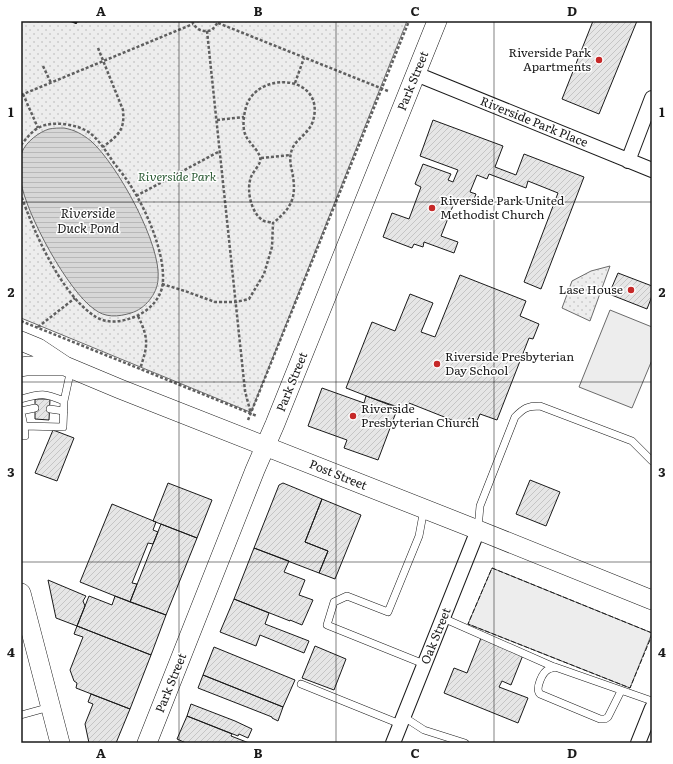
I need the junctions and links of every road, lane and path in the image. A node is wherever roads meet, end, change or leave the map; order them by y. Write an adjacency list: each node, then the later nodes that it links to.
1 (409, 21): 13 (path)
2 (436, 21): 10 (street, Park Street)
3 (193, 22): 5 (path); 8 (path)
4 (218, 22): 5 (path); 7 (path)
5 (207, 31): 18 (path)
6 (98, 48): 8 (path)
7 (304, 58): 12 (path); 13 (path)
8 (103, 61): 11 (path); 21 (path)
9 (43, 66): 11 (path)
10 (416, 74): 25 (street, Riverside Park Place); 51 (street, Park Street)
11 (51, 83): 15 (path)
12 (295, 83): 17 (path); 23 (path)
13 (382, 88): 14 (path); 46 (path)
14 (388, 91)
15 (22, 95): 19 (path)
16 (652, 98): 25 (street)
17 (244, 117): 18 (path); 24 (path)
18 (216, 120): 22 (path)
19 (38, 128): 20 (path); 21 (path)
20 (21, 145)
21 (103, 147): 28 (path)
22 (220, 151): 28 (path); 32 (path)
23 (290, 155): 24 (path); 29 (path)
24 (261, 158): 29 (path)
25 (628, 161): 26 (street, Riverside Park Place)
26 (652, 170)
27 (21, 195): 31 (path)
28 (136, 196): 30 (path)
29 (273, 223): 32 (path)
30 (162, 284): 32 (path); 33 (path)
31 (75, 298): 33 (path); 35 (path)
32 (236, 302): 46 (path)
33 (138, 316): 39 (path)
34 (21, 320): 35 (path)
35 (38, 327): 39 (path)
36 (21, 341): 38 (street)
37 (21, 367): 38 (street, Post Street)
38 (68, 367): 41 (lane); 51 (street, Post Street)
39 (140, 369): 46 (path)
40 (21, 399): 41 (lane)
41 (64, 401): 44 (lane)
42 (35, 408): 45 (lane)
43 (50, 409): 44 (lane)
44 (64, 411): 49 (lane)
45 (21, 412): 49 (lane)
46 (251, 414): 47 (path); 48 (path)
47 (257, 416)
48 (248, 420)
49 (24, 426): 50 (lane)
50 (21, 436)
51 (266, 446): 53 (street, Post Street); 68 (street, Park Street)
52 (652, 461): 54 (lane)
53 (424, 509): 54 (street, Post Street); 58 (lane)
54 (478, 530): 56 (street, Post Street); 57 (street, Oak Street)
55 (22, 598): 63 (street)
56 (652, 600)
57 (443, 618): 58 (street, Oak Street); 59 (lane)
58 (424, 664): 66 (street, Oak Street)
59 (555, 667): 61 (lane); 61 (lane)
60 (301, 684): 66 (lane)
61 (621, 691): 62 (lane)
62 (652, 701)
63 (51, 706): 65 (lane); 67 (street)
64 (652, 708): 71 (street)
65 (21, 714)
66 (402, 721): 69 (street, Oak Street); 70 (lane)
67 (60, 743)
68 (147, 743)
69 (393, 743)
70 (465, 743)
71 (638, 743)

